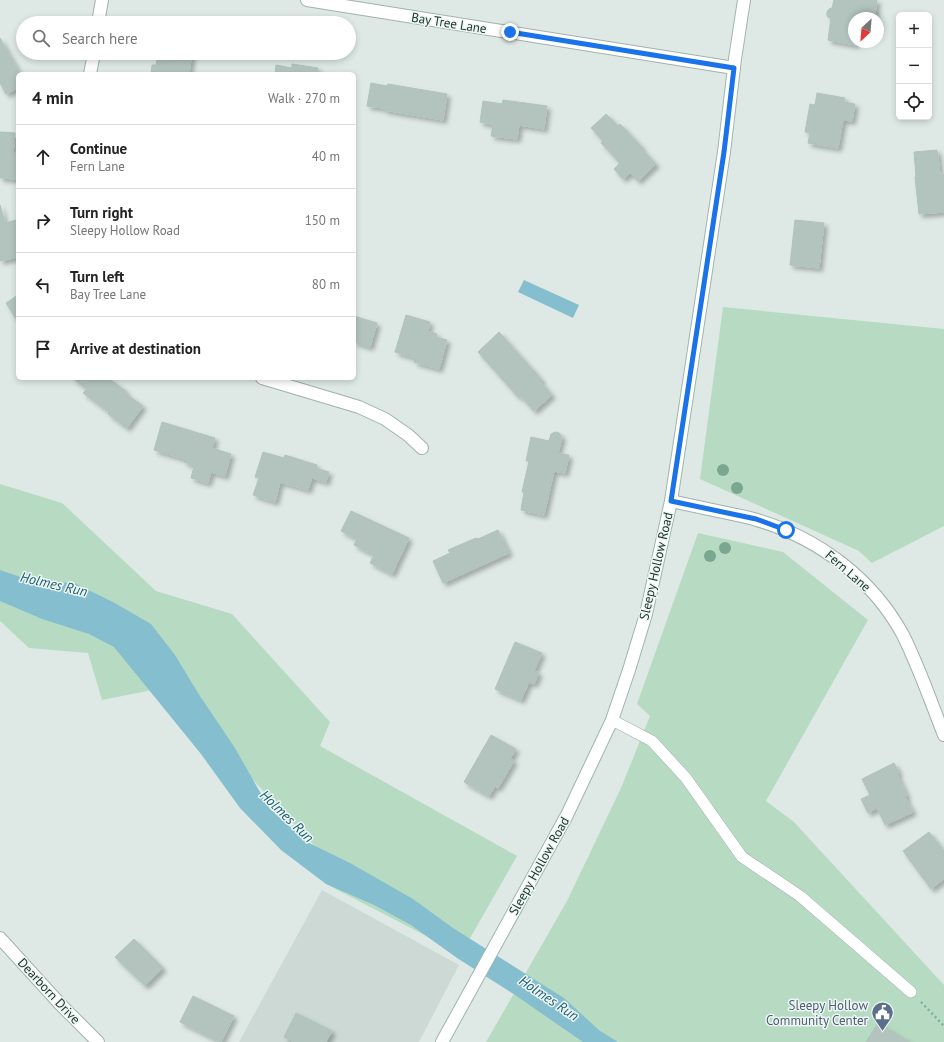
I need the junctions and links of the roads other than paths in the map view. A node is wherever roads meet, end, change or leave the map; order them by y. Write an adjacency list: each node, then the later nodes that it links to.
1 (102, 0): 4 (street)
2 (306, 0): 6 (street, Bay Tree Lane)
3 (744, 0): 6 (street, Sleepy Hollow Road)
4 (99, 16)
5 (93, 60): 7 (street)
6 (734, 68): 10 (street, Sleepy Hollow Road)
7 (90, 72)
8 (269, 380): 9 (street)
9 (422, 448)
10 (671, 501): 11 (street, Sleepy Hollow Road); 12 (street, Fern Lane)
11 (612, 720): 14 (lane); 16 (street, Sleepy Hollow Road)
12 (944, 736)
13 (0, 938): 15 (street, Dearborn Drive)
14 (911, 992)
15 (98, 1042)
16 (442, 1042)

